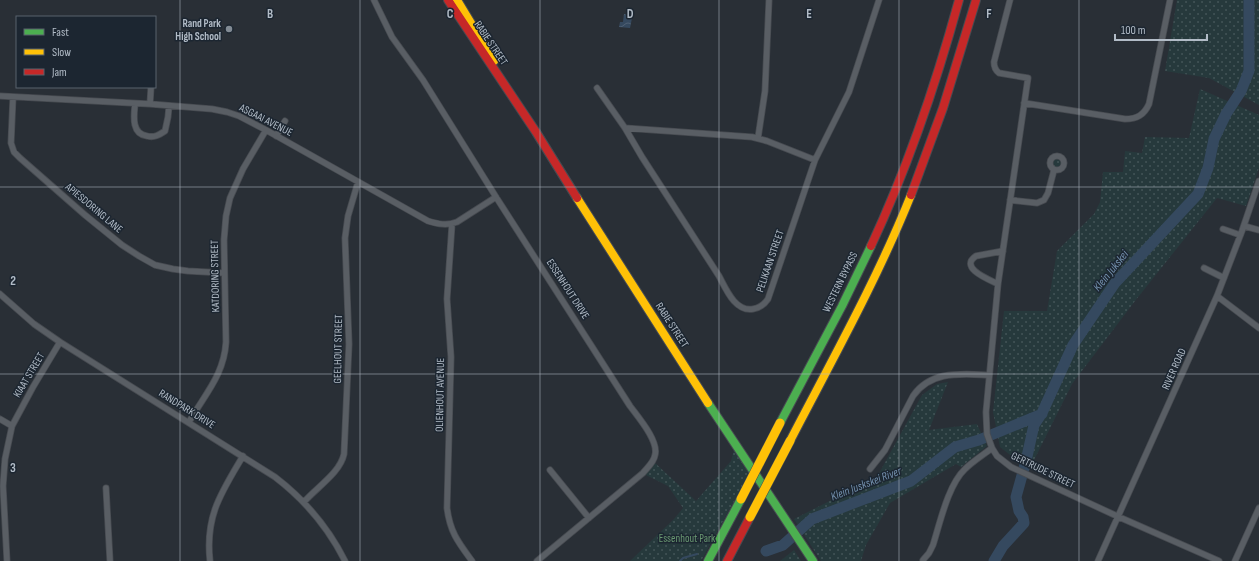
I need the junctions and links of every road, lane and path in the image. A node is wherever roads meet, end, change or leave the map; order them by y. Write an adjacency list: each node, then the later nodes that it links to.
1 (374, 0): 29 (street, ESSENHOUT DRIVE)
2 (448, 0): 14 (main road, RABIE STREET)
3 (457, 0): 14 (main road, RABIE STREET)
4 (769, 0): 23 (street)
5 (879, 0): 24 (street, PELIKAAN STREET)
6 (959, 0): 66 (main road, WESTERN BYPASS, bridge)
7 (976, 0): 67 (main road, bridge)
8 (1010, 0): 15 (street, GERTRUDE STREET)
9 (1170, 0): 15 (street)
10 (151, 88): 17 (street)
11 (597, 88): 20 (street, PELIKAAN STREET)
12 (0, 96): 13 (street, ASGAAI AVENUE)
13 (13, 97): 16 (street, ASGAAI AVENUE); 38 (street, APIESDORING LANE)
14 (515, 99): 68 (main road, RABIE STREET)
15 (1024, 103): 30 (street, GERTRUDE STREET)
16 (136, 104): 17 (street, ASGAAI AVENUE); 18 (street)
17 (150, 104): 18 (street, ASGAAI AVENUE)
18 (168, 106): 21 (street, ASGAAI AVENUE)
19 (285, 121): 22 (street)
20 (625, 128): 23 (street); 24 (street, PELIKAAN STREET)
21 (266, 130): 22 (street, ASGAAI AVENUE); 38 (street, KATDORING STREET)
22 (276, 136): 27 (street, ASGAAI AVENUE)
23 (758, 138): 24 (street)
24 (814, 160)
25 (1054, 170): 30 (street)
26 (1259, 181): 28 (street, RIVER ROAD)
27 (358, 182): 31 (street, ASGAAI AVENUE); 55 (street, GEELHOUT STREET)
28 (1256, 196): 32 (street, RIVER ROAD)
29 (496, 197): 31 (street); 58 (street, ESSENHOUT DRIVE)
30 (1010, 200): 36 (street, GERTRUDE STREET)
31 (452, 224): 64 (street, OLIENHOUT AVENUE)
32 (1244, 226): 34 (street); 35 (street, RIVER ROAD)
33 (1223, 229): 35 (street)
34 (1259, 230)
35 (1240, 235): 39 (street, RIVER ROAD)
36 (1003, 251): 40 (street, GERTRUDE STREET); 40 (street)
37 (1204, 268): 39 (street)
38 (224, 273): 47 (street, KATDORING STREET)
39 (1224, 278): 42 (street, RIVER ROAD)
40 (998, 284): 45 (street, GERTRUDE STREET)
41 (0, 294): 44 (street, RANDPARK DRIVE)
42 (1217, 296): 43 (street); 57 (street, RIVER ROAD)
43 (1259, 328)
44 (60, 342): 47 (street, RANDPARK DRIVE); 48 (street, KIAAT STREET)
45 (989, 375): 49 (street, GERTRUDE STREET); 51 (street)
46 (0, 419): 48 (street)
47 (190, 422): 50 (street, RANDPARK DRIVE)
48 (12, 426): 53 (street, KIAAT STREET)
49 (991, 445): 57 (street, GERTRUDE STREET); 59 (street)
50 (242, 456): 55 (street, RANDPARK DRIVE); 62 (street)
51 (870, 469)
52 (550, 470): 58 (street)
53 (1, 486): 60 (street, KIAAT STREET)
54 (106, 488): 61 (street)
55 (304, 502): 63 (street, RANDPARK DRIVE)
56 (1259, 508): 71 (street)
57 (1119, 517): 69 (street, RIVER ROAD); 70 (street, GERTRUDE STREET)
58 (589, 518): 65 (street, ESSENHOUT DRIVE)
59 (923, 560)
60 (7, 561)
61 (110, 561)
62 (210, 561)
63 (345, 561)
64 (472, 561)
65 (538, 561)
66 (708, 561)
67 (727, 561)
68 (813, 561)
69 (1098, 561)
70 (1218, 561)
71 (1235, 561)

